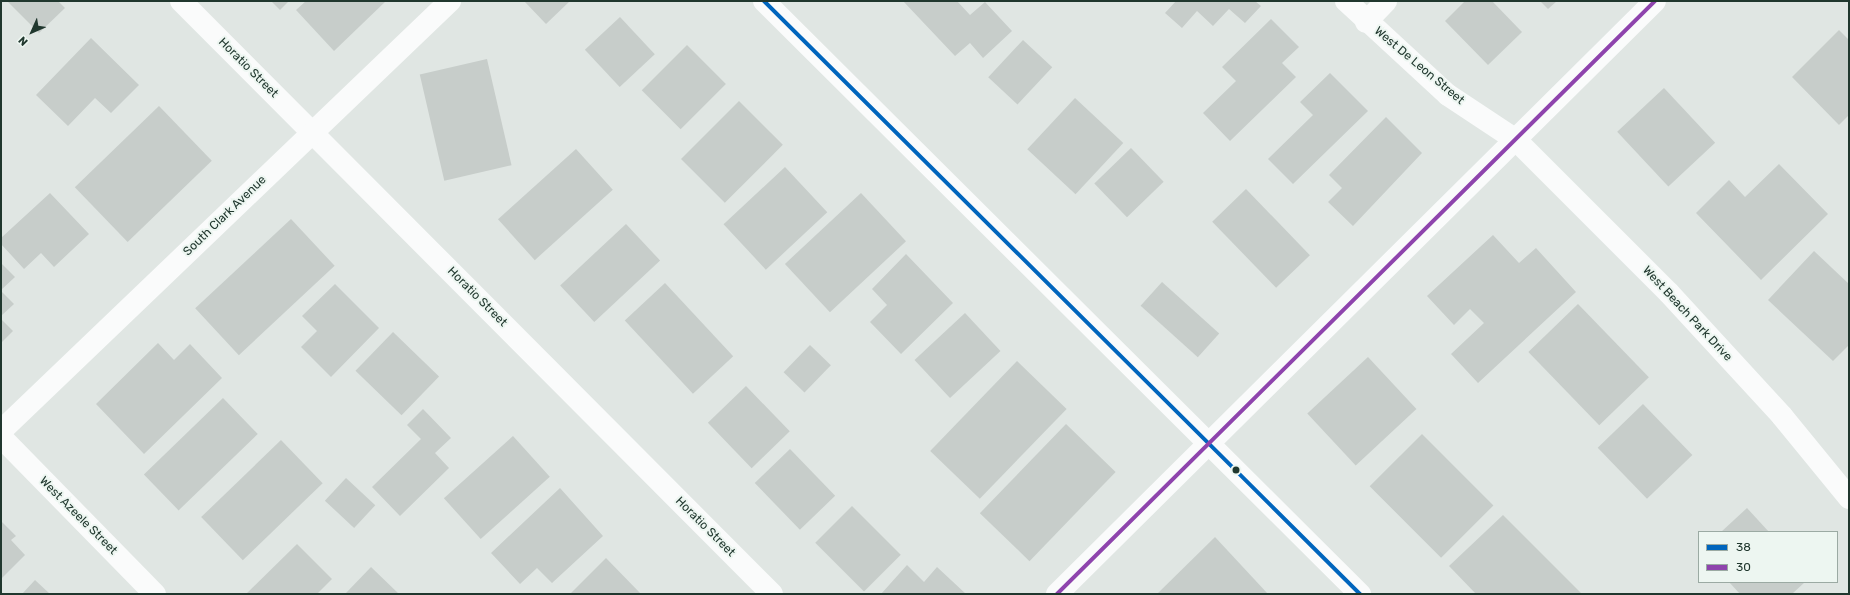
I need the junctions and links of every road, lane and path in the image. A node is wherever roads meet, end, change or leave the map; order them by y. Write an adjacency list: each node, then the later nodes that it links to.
1 (181, 1): 8 (street, Horatio Street)
2 (450, 1): 8 (street, South Clark Avenue)
3 (764, 1): 12 (street)
4 (1346, 1): 7 (street, West De Leon Street)
5 (1386, 1): 7 (street)
6 (1655, 1): 9 (street)
7 (1366, 22): 9 (street, West De Leon Street)
8 (312, 132): 10 (street, South Clark Avenue); 15 (street, Horatio Street)
9 (1516, 140): 12 (street); 13 (street, West Beach Park Drive)
10 (1, 431)
11 (1, 437): 14 (street, West Azeele Street)
12 (1211, 444): 16 (street); 17 (street)
13 (1849, 498)
14 (155, 594)
15 (772, 594)
16 (1057, 594)
17 (1360, 594)

